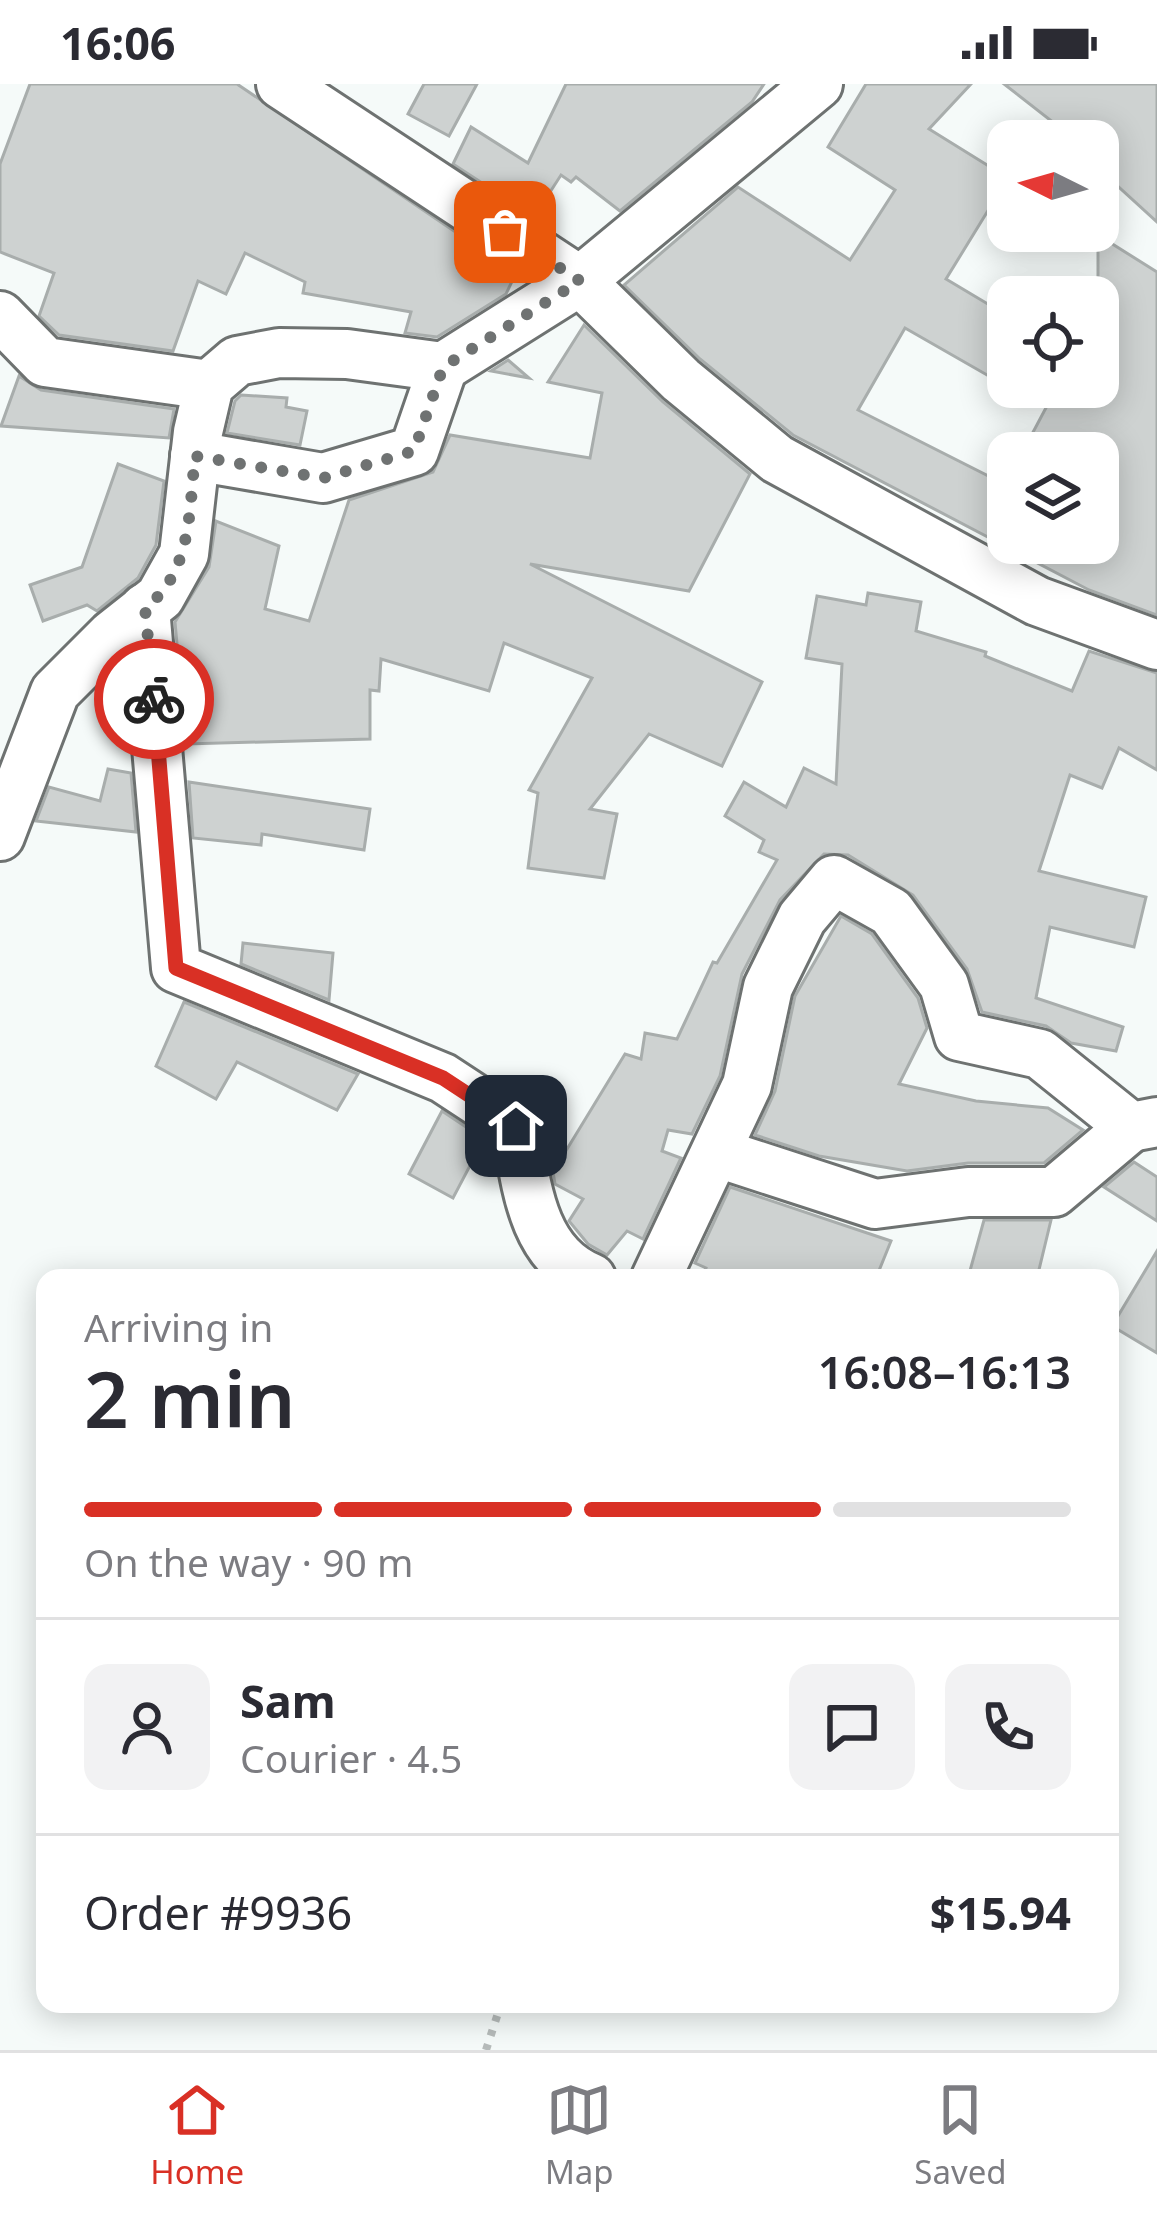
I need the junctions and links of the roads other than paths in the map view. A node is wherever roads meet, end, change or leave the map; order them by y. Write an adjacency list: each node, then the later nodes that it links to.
1 (281, 84): 3 (street)
2 (818, 84): 3 (street)
3 (580, 281): 5 (street); 9 (street)
4 (0, 316): 6 (street)
5 (443, 367): 6 (street); 7 (street)
6 (209, 385): 7 (street)
7 (195, 456): 8 (street)
8 (145, 608): 10 (street); 13 (street)
9 (1157, 645)
10 (0, 836)
11 (1144, 1124): 12 (street); 12 (street)
12 (718, 1153): 14 (street)
13 (569, 1269)
14 (660, 1269)

